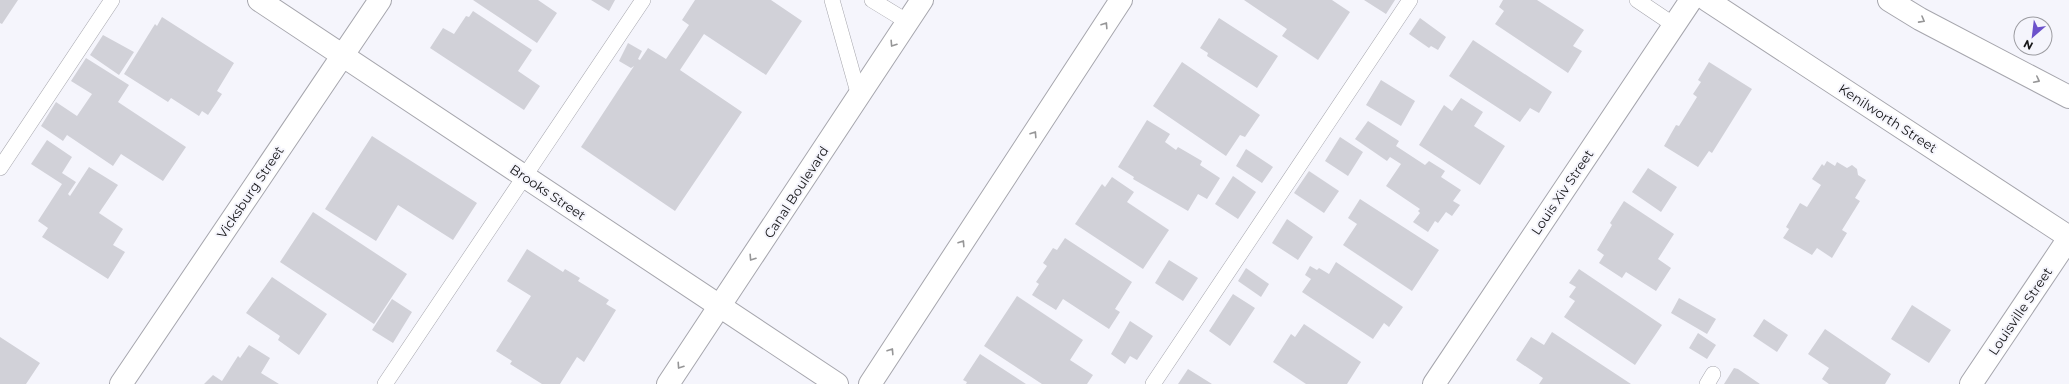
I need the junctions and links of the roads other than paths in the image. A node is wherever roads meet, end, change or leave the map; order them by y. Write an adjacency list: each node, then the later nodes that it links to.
1 (112, 0): 19 (lane)
2 (259, 0): 16 (main road, Brooks Street)
3 (380, 0): 16 (main road, Vicksburg Street)
4 (644, 0): 20 (lane)
5 (832, 0): 17 (lane)
6 (872, 0): 14 (lane)
7 (922, 0): 14 (main road, Canal Boulevard)
8 (1121, 0): 27 (main road, one-way to 8)
9 (1410, 0): 28 (lane)
10 (1636, 0): 15 (lane)
11 (1691, 0): 15 (main road, Louis Xiv Street)
12 (1708, 0): 21 (main road, Kenilworth Street)
13 (1889, 0): 18 (main road, one-way to 18)
14 (908, 22): 17 (main road, Canal Boulevard, one-way to 17)
15 (1674, 25): 29 (main road, Louis Xiv Street)
16 (342, 55): 20 (main road, Brooks Street); 23 (main road, Vicksburg Street)
17 (859, 96): 22 (main road, Canal Boulevard, one-way to 22)
18 (2069, 97)
19 (0, 168)
20 (525, 176): 22 (main road, Brooks Street); 24 (lane)
21 (2069, 237): 30 (main road, Louisville Street)
22 (721, 306): 25 (main road, Canal Boulevard, one-way to 25); 26 (main road, Brooks Street)
23 (120, 384)
24 (385, 384)
25 (668, 384)
26 (837, 384)
27 (870, 384)
28 (1153, 384)
29 (1434, 384)
30 (1971, 384)

